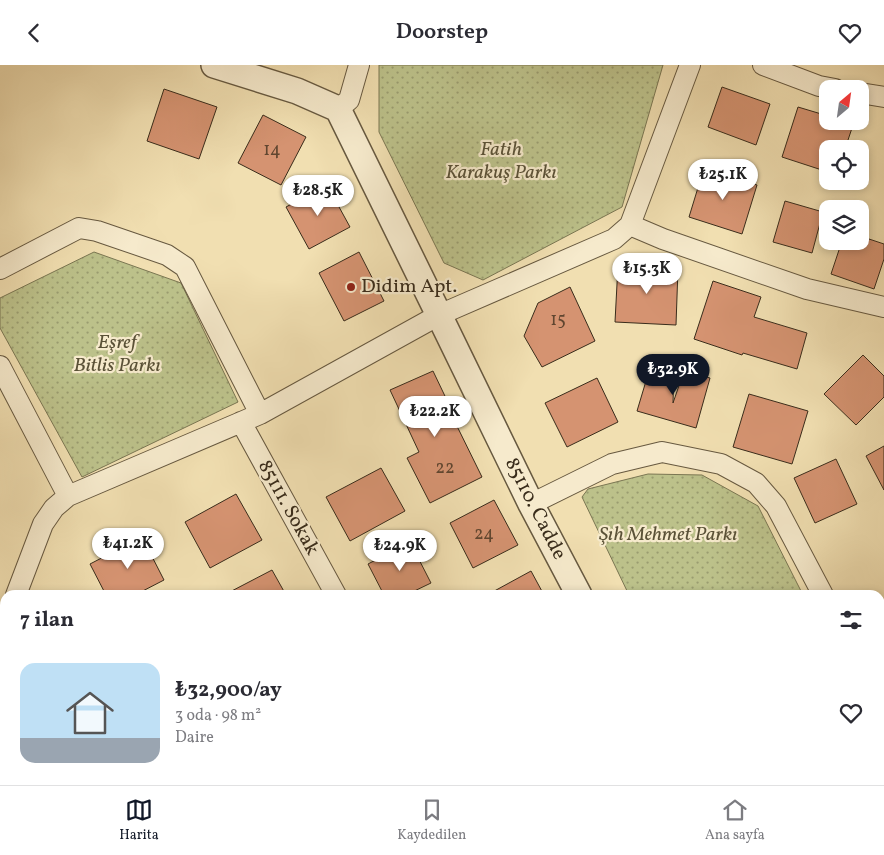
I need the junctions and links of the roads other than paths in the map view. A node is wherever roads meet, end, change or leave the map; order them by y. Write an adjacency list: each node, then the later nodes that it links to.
1 (214, 65): 8 (street)
2 (359, 65): 8 (street)
3 (690, 65): 9 (street)
4 (763, 65): 5 (street)
5 (819, 86)
6 (869, 94): 7 (street)
7 (884, 97)
8 (338, 109): 12 (street, 85110. Cadde)
9 (630, 225): 11 (street); 12 (street)
10 (0, 269): 14 (street)
11 (884, 307)
12 (440, 315): 14 (street); 17 (street, 85110. Cadde)
13 (0, 366): 16 (street)
14 (260, 413): 15 (street)
15 (241, 421): 16 (street); 19 (street, 85111. Sokak)
16 (68, 496): 18 (street)
17 (531, 504): 20 (street, 85110. Cadde); 21 (street)
18 (18, 590)
19 (333, 590)
20 (576, 590)
21 (820, 590)

